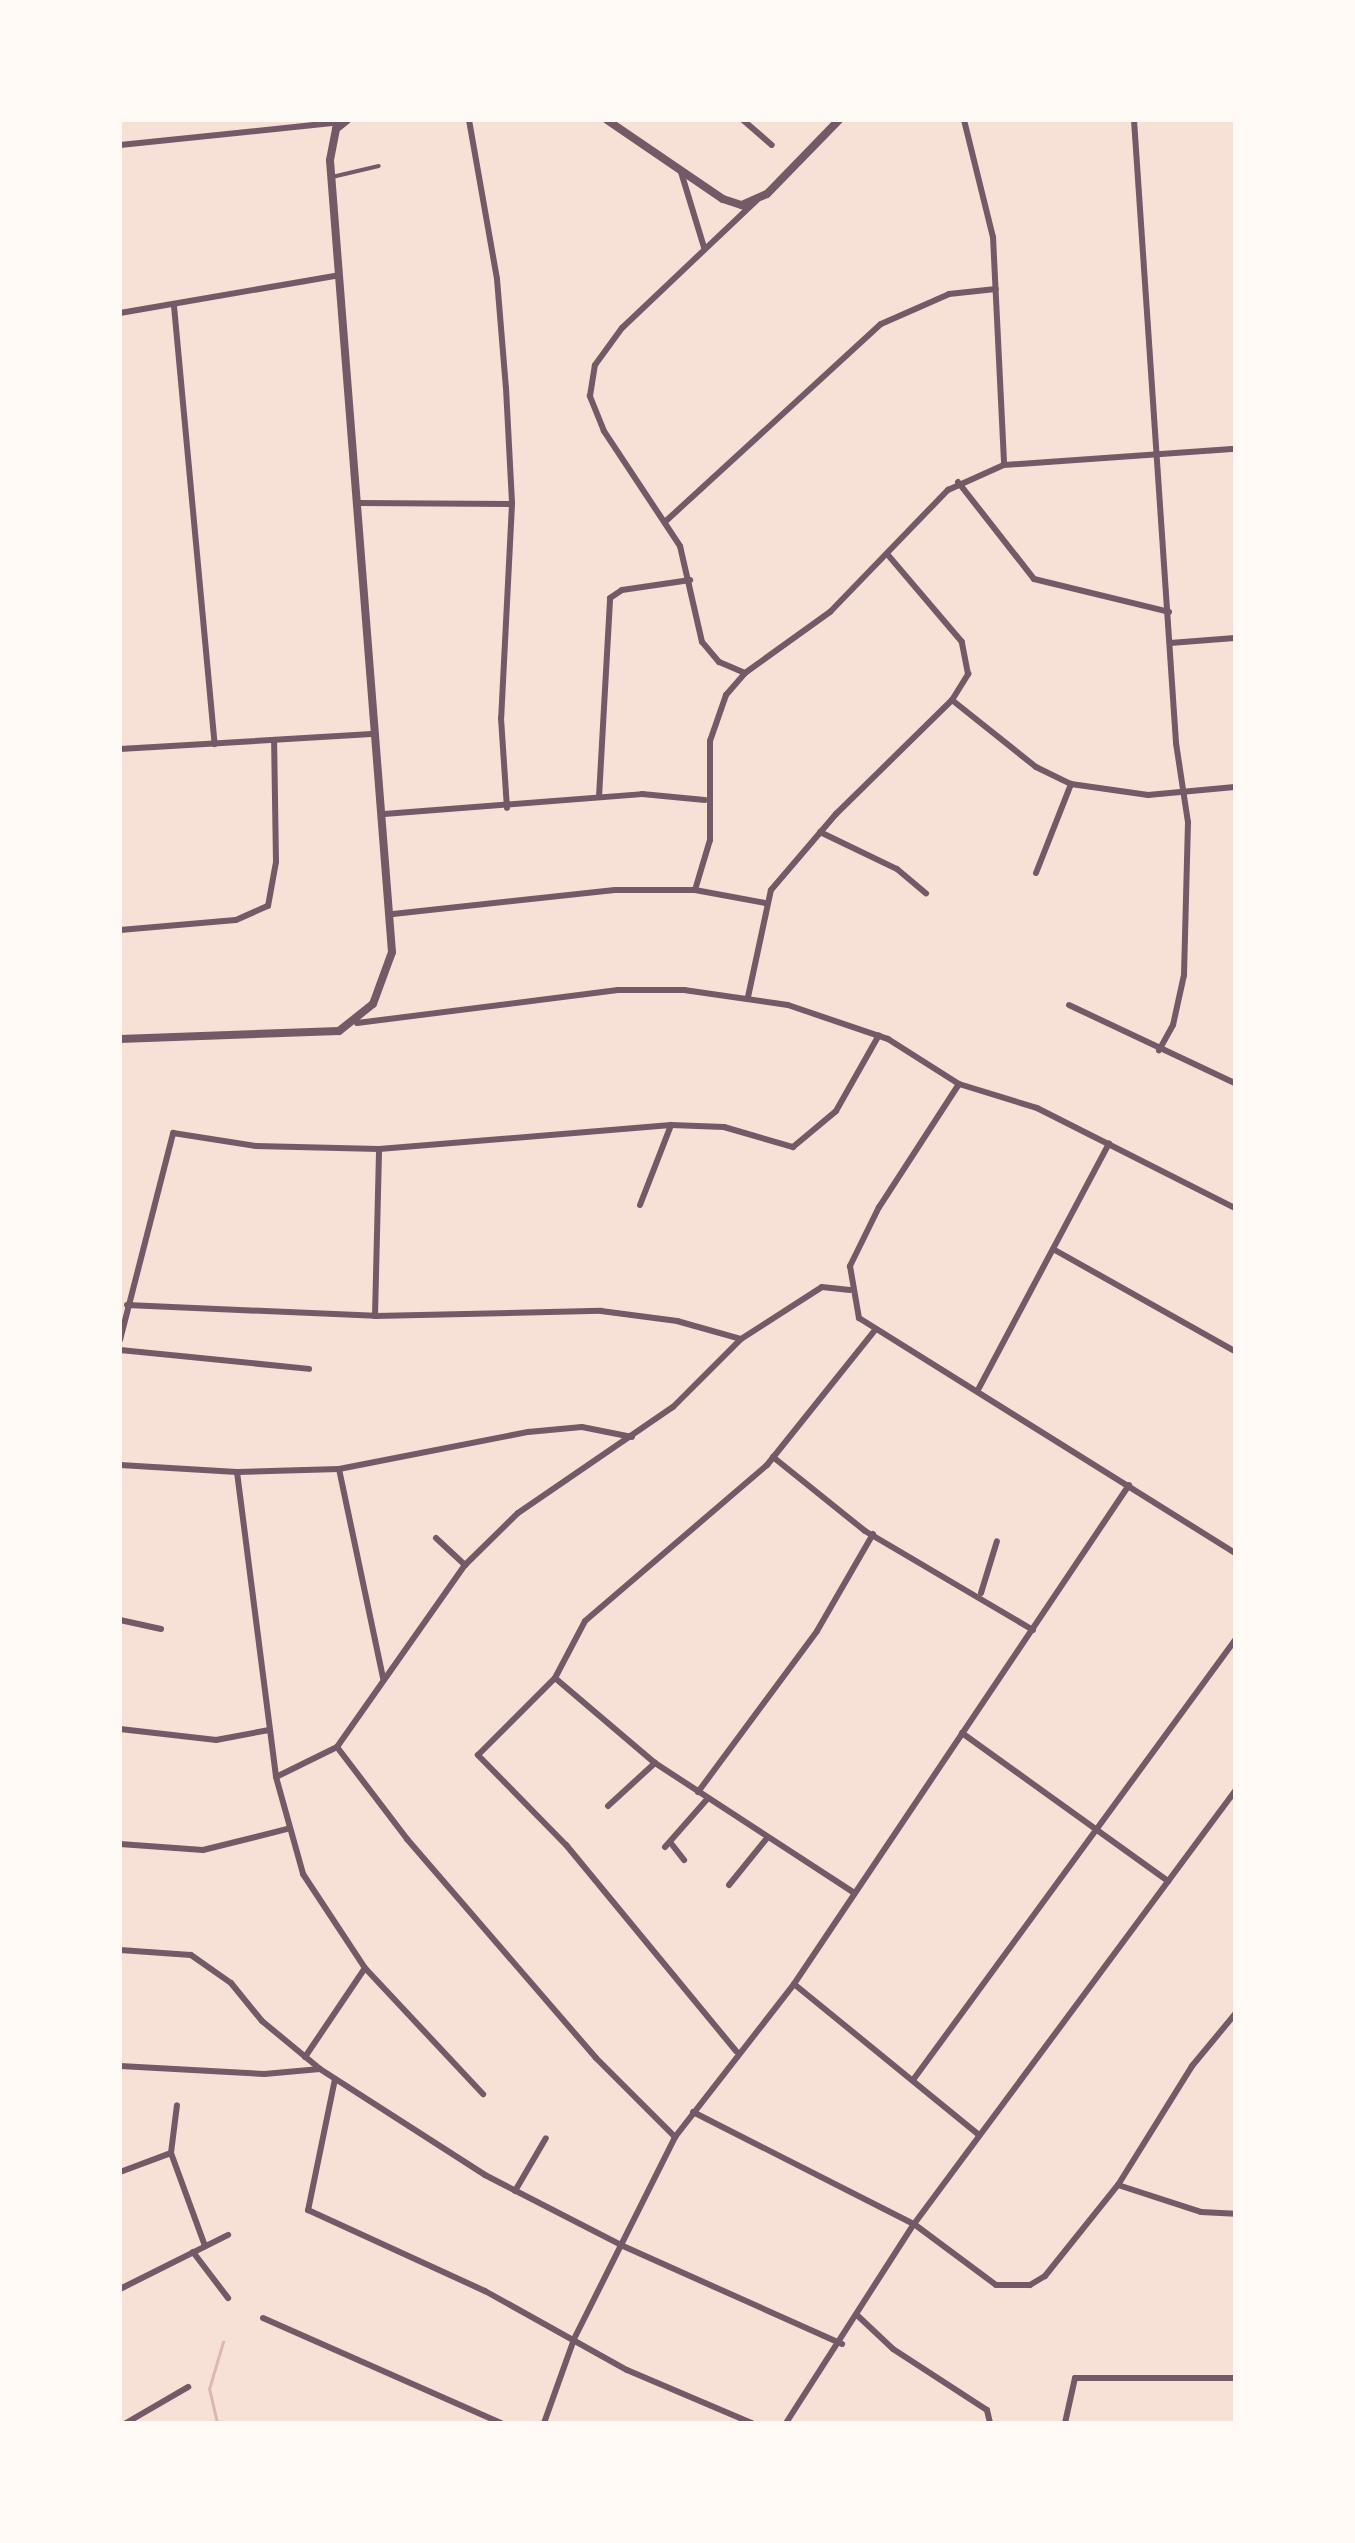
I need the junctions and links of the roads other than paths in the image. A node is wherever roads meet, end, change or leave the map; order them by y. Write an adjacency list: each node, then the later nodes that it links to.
1 (469, 120): 25 (street)
2 (607, 120): 12 (street)
3 (743, 120): 10 (street)
4 (838, 120): 14 (street)
5 (964, 120): 17 (street)
6 (1134, 120): 21 (street)
7 (344, 121): 8 (street); 13 (street)
8 (291, 124): 9 (street)
9 (120, 144)
10 (772, 145)
11 (379, 166): 13 (lane)
12 (681, 170): 14 (street); 15 (street)
13 (332, 177): 16 (street)
14 (758, 200): 15 (street)
15 (704, 247): 26 (street)
16 (339, 275): 18 (street); 24 (street)
17 (996, 289): 22 (street); 26 (street)
18 (174, 306): 19 (street); 36 (street)
19 (120, 313)
20 (1235, 450): 21 (street)
21 (1160, 453): 22 (street); 29 (street)
22 (1004, 464): 23 (street)
23 (958, 482): 27 (street); 29 (street)
24 (358, 503): 25 (street); 34 (street)
25 (512, 504): 43 (street)
26 (668, 520): 28 (street)
27 (887, 554): 32 (street); 33 (street)
28 (690, 580): 32 (street); 41 (street)
29 (1169, 612): 31 (street)
30 (1235, 638): 31 (street)
31 (1170, 642): 40 (street)
32 (744, 674): 42 (street)
33 (952, 700): 38 (street); 45 (street)
34 (377, 734): 35 (street); 44 (street)
35 (274, 740): 36 (street); 51 (street)
36 (215, 744): 37 (street)
37 (120, 749)
38 (1071, 784): 40 (street); 46 (street)
39 (1235, 786): 40 (street)
40 (1184, 792): 57 (street)
41 (598, 797): 42 (street); 43 (street)
42 (705, 800): 47 (street)
43 (506, 808): 44 (street)
44 (384, 814): 50 (street)
45 (820, 832): 48 (street); 49 (street)
46 (1036, 873)
47 (696, 890): 49 (street); 50 (street)
48 (926, 893)
49 (765, 904): 52 (street)
50 (393, 914): 54 (street)
51 (120, 930)
52 (748, 997): 54 (street); 55 (street)
53 (1070, 1006): 57 (street)
54 (356, 1023): 56 (street)
55 (879, 1035): 59 (street); 60 (street)
56 (120, 1040)
57 (1158, 1050): 58 (street)
58 (1235, 1083)
59 (959, 1084): 61 (street); 66 (street)
60 (671, 1125): 62 (street); 63 (street)
61 (1109, 1143): 64 (street); 65 (street)
62 (379, 1148): 67 (street); 68 (street)
63 (640, 1205)
64 (1235, 1208)
65 (1053, 1249): 73 (street); 75 (street)
66 (850, 1290): 69 (street); 70 (street)
67 (126, 1305): 68 (street); 71 (street)
68 (375, 1316): 70 (street)
69 (875, 1330): 75 (street); 77 (street)
70 (742, 1339): 76 (street)
71 (120, 1340)
72 (120, 1350): 74 (street)
73 (1235, 1351)
74 (309, 1369)
75 (979, 1388): 81 (street)
76 (632, 1437): 79 (street); 86 (street)
77 (773, 1457): 82 (street); 92 (street)
78 (120, 1465): 80 (street)
79 (339, 1469): 80 (street); 93 (street)
80 (237, 1472): 95 (street)
81 (1130, 1485): 85 (street); 90 (street)
82 (873, 1534): 87 (street); 101 (street)
83 (436, 1538): 86 (street)
84 (997, 1541): 87 (street)
85 (1235, 1553)
86 (465, 1565): 93 (street)
87 (981, 1593): 90 (street)
88 (120, 1620): 89 (street)
89 (161, 1630)
90 (1033, 1630): 96 (street)
91 (1235, 1640): 105 (street)
92 (555, 1678): 98 (street); 116 (street)
93 (384, 1680): 97 (street)
94 (120, 1729): 95 (street)
95 (269, 1730): 99 (street)
96 (961, 1733): 105 (street); 111 (street)
97 (337, 1747): 99 (street); 127 (street)
98 (655, 1763): 101 (street); 103 (street)
99 (276, 1777): 104 (street)
100 (1235, 1790): 109 (street)
101 (698, 1792): 102 (street)
102 (708, 1798): 106 (street); 108 (street)
103 (608, 1806)
104 (287, 1830): 107 (street); 113 (street)
105 (1096, 1830): 109 (street); 121 (street)
106 (767, 1838): 110 (street); 111 (street)
107 (120, 1844)
108 (684, 1860)
109 (1168, 1882): 125 (street)
110 (729, 1885)
111 (854, 1892): 114 (street)
112 (120, 1950): 117 (street)
113 (365, 1968): 117 (street); 122 (street)
114 (794, 1984): 116 (street); 121 (street)
115 (1235, 2014): 130 (street)
116 (736, 2052): 124 (street)
117 (305, 2057): 119 (street)
118 (120, 2066): 119 (street)
119 (320, 2070): 120 (street)
120 (335, 2079): 131 (street); 142 (street)
121 (913, 2080): 125 (street)
122 (484, 2094)
123 (177, 2105): 128 (street)
124 (693, 2112): 127 (street); 133 (street)
125 (979, 2135): 133 (street)
126 (546, 2138): 131 (street)
127 (675, 2138): 136 (street)
128 (171, 2153): 129 (street); 135 (street)
129 (120, 2172)
130 (1118, 2185): 132 (street); 133 (street)
131 (516, 2191): 136 (street)
132 (1235, 2214)
133 (914, 2224): 140 (street)
134 (228, 2234): 135 (street)
135 (205, 2246): 137 (street)
136 (623, 2246): 142 (street); 143 (street)
137 (194, 2252): 138 (street); 139 (street)
138 (120, 2289)
139 (228, 2298)
140 (858, 2316): 143 (street); 151 (street)
141 (263, 2318): 147 (street)
142 (574, 2339): 148 (street); 149 (street)
143 (842, 2344): 150 (street)
144 (1235, 2378): 152 (street)
145 (188, 2387): 146 (street)
146 (126, 2423)
147 (501, 2423)
148 (544, 2423)
149 (752, 2423)
150 (786, 2423)
151 (990, 2423)
152 (1065, 2423)

